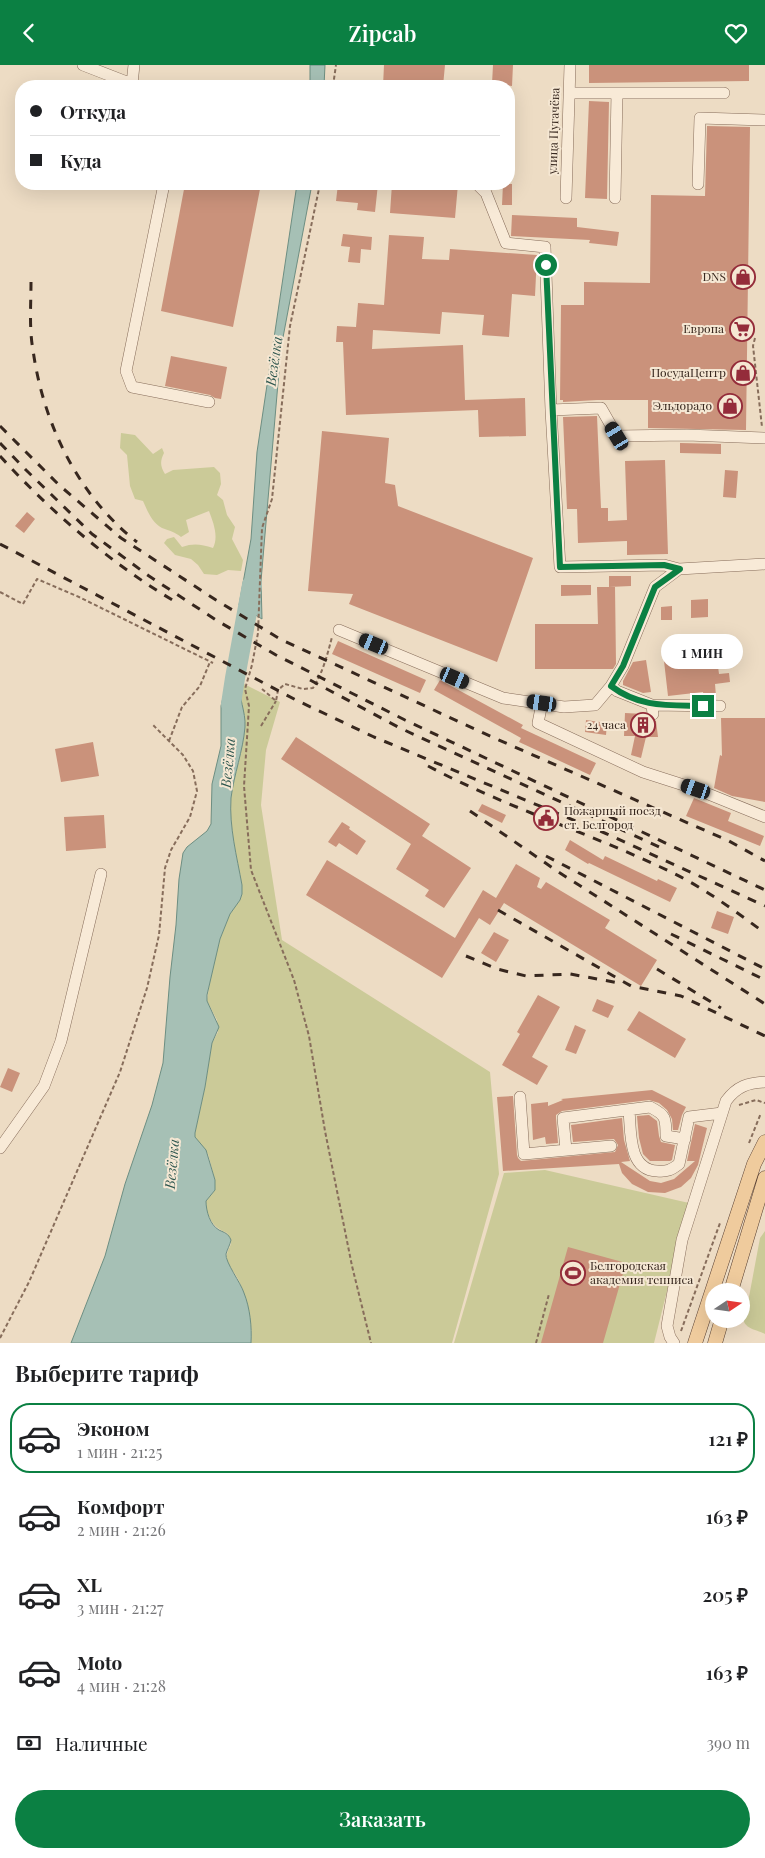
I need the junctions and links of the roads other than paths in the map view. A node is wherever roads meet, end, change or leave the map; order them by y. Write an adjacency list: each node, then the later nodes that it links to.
1 (83, 65): 4 (street)
2 (134, 65): 5 (street)
3 (570, 65): 6 (street, улица Пугачёва)
4 (121, 80)
5 (134, 80)
6 (569, 93): 7 (street); 13 (street, улица Пугачёва)
7 (617, 93): 8 (street); 14 (street)
8 (724, 93)
9 (765, 120): 10 (street)
10 (698, 184)
11 (163, 190): 15 (street)
12 (483, 190): 16 (street)
13 (566, 198)
14 (615, 198)
15 (209, 402)
16 (552, 410): 17 (street); 19 (street)
17 (764, 437)
18 (765, 564): 19 (street)
19 (680, 569): 21 (street)
20 (339, 630): 22 (street)
21 (611, 686): 22 (street); 23 (street)
22 (542, 703): 24 (street)
23 (720, 706)
24 (765, 817)
25 (101, 874): 33 (street)
26 (765, 1082): 29 (street)
27 (520, 1097): 34 (street)
28 (629, 1110): 30 (street); 30 (street); 34 (street)
29 (722, 1113): 30 (street); 38 (street)
30 (685, 1139)
31 (765, 1142): 40 (main road)
32 (611, 1146): 34 (street)
33 (0, 1148)
34 (566, 1150)
35 (765, 1178): 36 (main road)
36 (733, 1283)
37 (720, 1328): 39 (main road)
38 (677, 1339)
39 (717, 1342)
40 (695, 1343)

